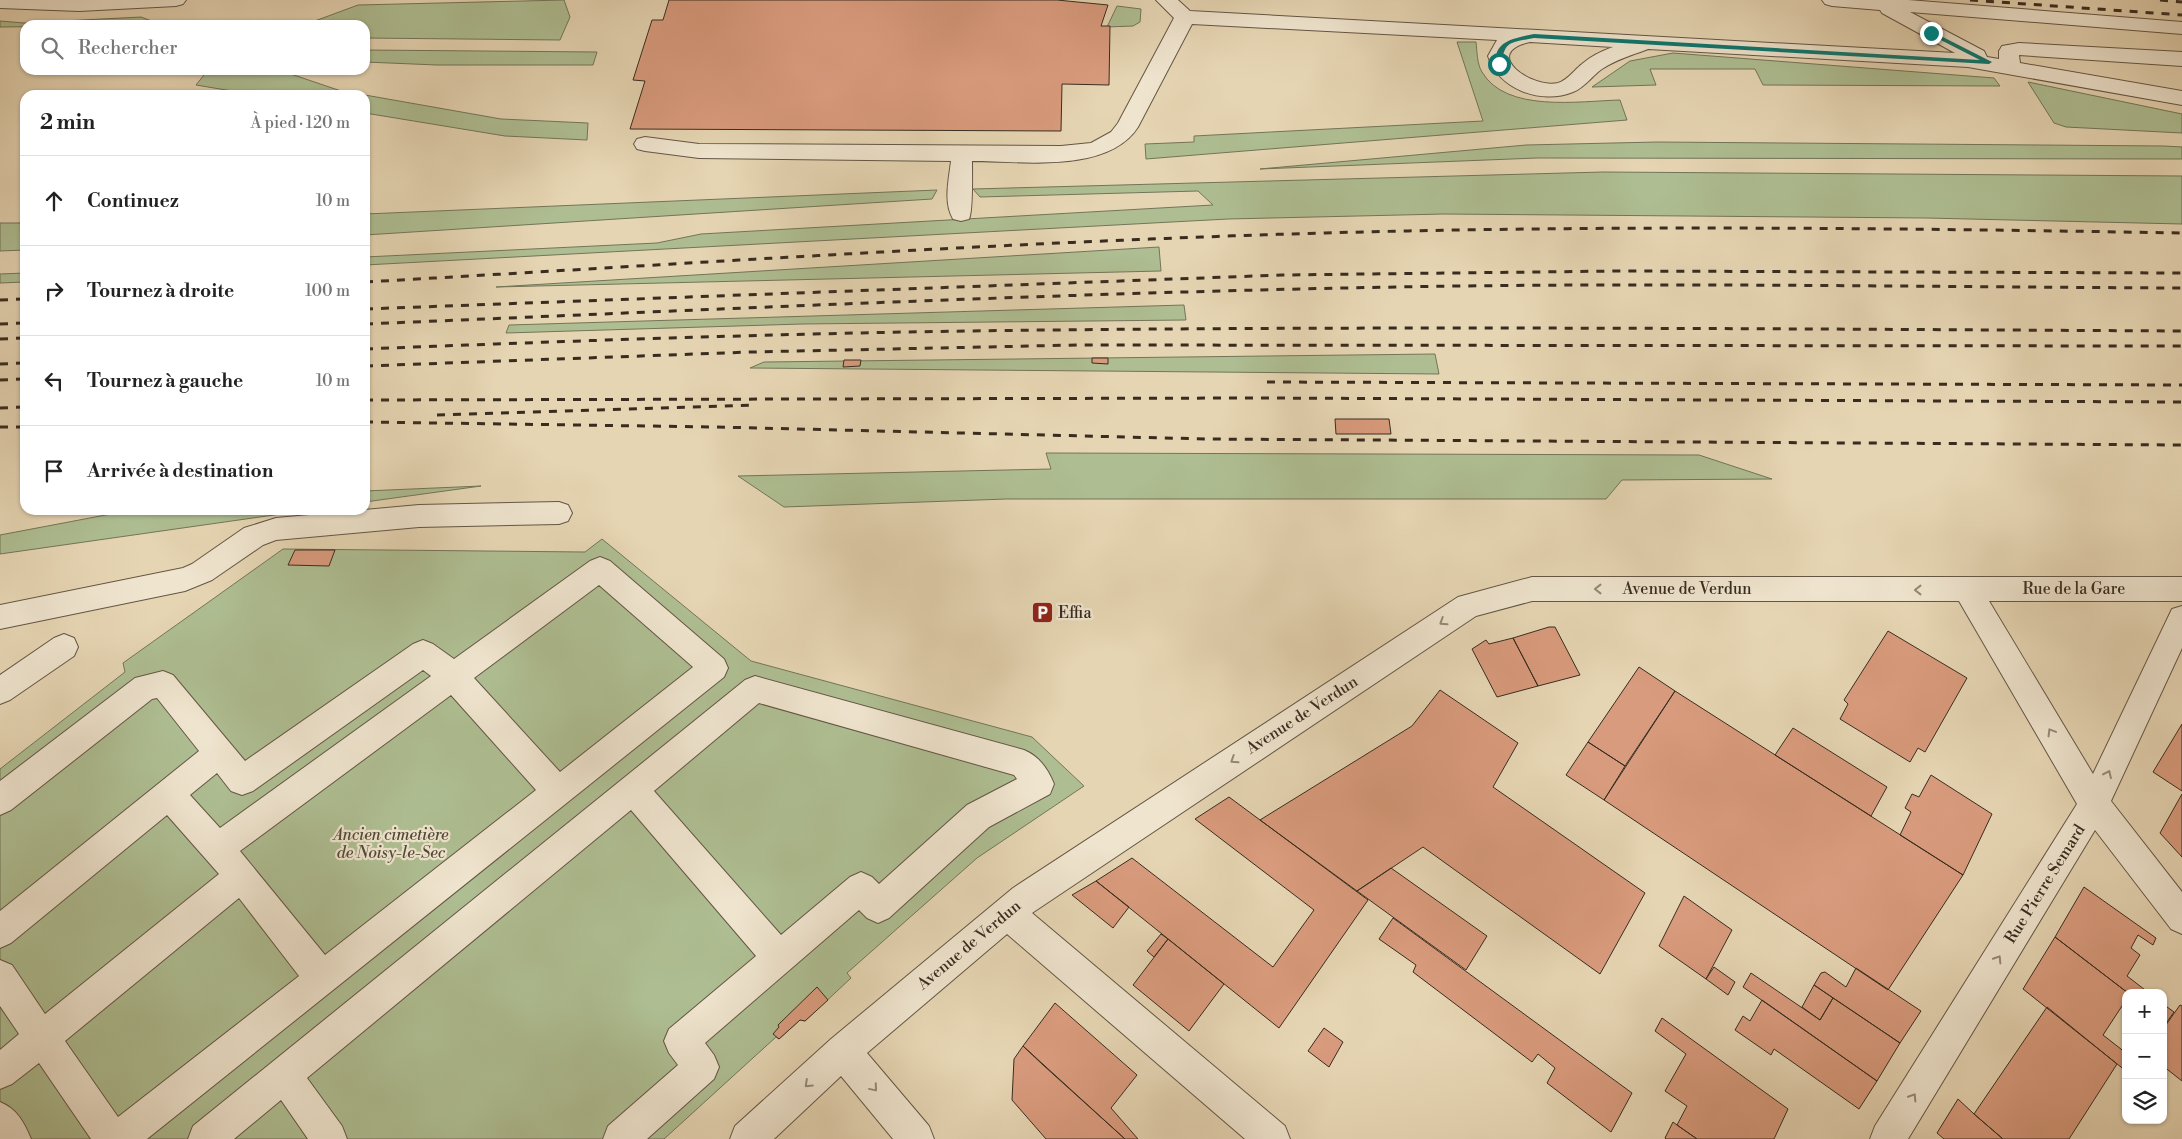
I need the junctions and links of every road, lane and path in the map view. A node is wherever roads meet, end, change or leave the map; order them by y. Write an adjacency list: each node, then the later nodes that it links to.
1 (176, 0): 4 (street)
2 (1166, 0): 6 (street)
3 (1832, 0): 5 (street)
4 (0, 2)
5 (1881, 4): 7 (street); 11 (street)
6 (1185, 17): 8 (street); 15 (street)
7 (2182, 28)
8 (1534, 36): 9 (street); 9 (street)
9 (1671, 44): 11 (street)
10 (2182, 59): 12 (street)
11 (1989, 62): 12 (street)
12 (2020, 68): 13 (street)
13 (2182, 98)
14 (644, 144): 15 (street)
15 (962, 154): 16 (street)
16 (961, 214)
17 (559, 513): 20 (street)
18 (2182, 589): 19 (street, Rue de la Gare)
19 (1967, 590): 30 (street, one-way to 19); 33 (street, Avenue de Verdun, one-way to 33)
20 (0, 617)
21 (2182, 618): 30 (street, Rue Pierre Semard, one-way to 21)
22 (64, 647): 24 (street)
23 (453, 676): 25 (street); 27 (street); 27 (street); 31 (street)
24 (0, 691)
25 (219, 753): 28 (street); 29 (street)
26 (633, 790): 36 (street); 36 (street); 42 (street)
27 (557, 791): 38 (street)
28 (169, 794): 31 (street); 35 (street)
29 (0, 800)
30 (2094, 804): 34 (street); 53 (street, Rue Pierre Semard, one-way to 30)
31 (217, 849): 32 (street)
32 (242, 876): 38 (street); 39 (street)
33 (1007, 913): 40 (street, Avenue de Verdun); 52 (street)
34 (2182, 918)
35 (0, 932)
36 (780, 958): 49 (street)
37 (0, 977): 39 (street)
38 (322, 978): 46 (street)
39 (42, 1038): 41 (street); 45 (street)
40 (843, 1051): 50 (street, Avenue de Verdun, one-way to 50); 51 (street, one-way to 51)
41 (0, 1072)
42 (284, 1075): 47 (street); 48 (street)
43 (0, 1120): 44 (street)
44 (13, 1139)
45 (112, 1139)
46 (119, 1139)
47 (206, 1139)
48 (329, 1139)
49 (621, 1139)
50 (748, 1139)
51 (916, 1139)
52 (1272, 1139)
53 (1888, 1139)

